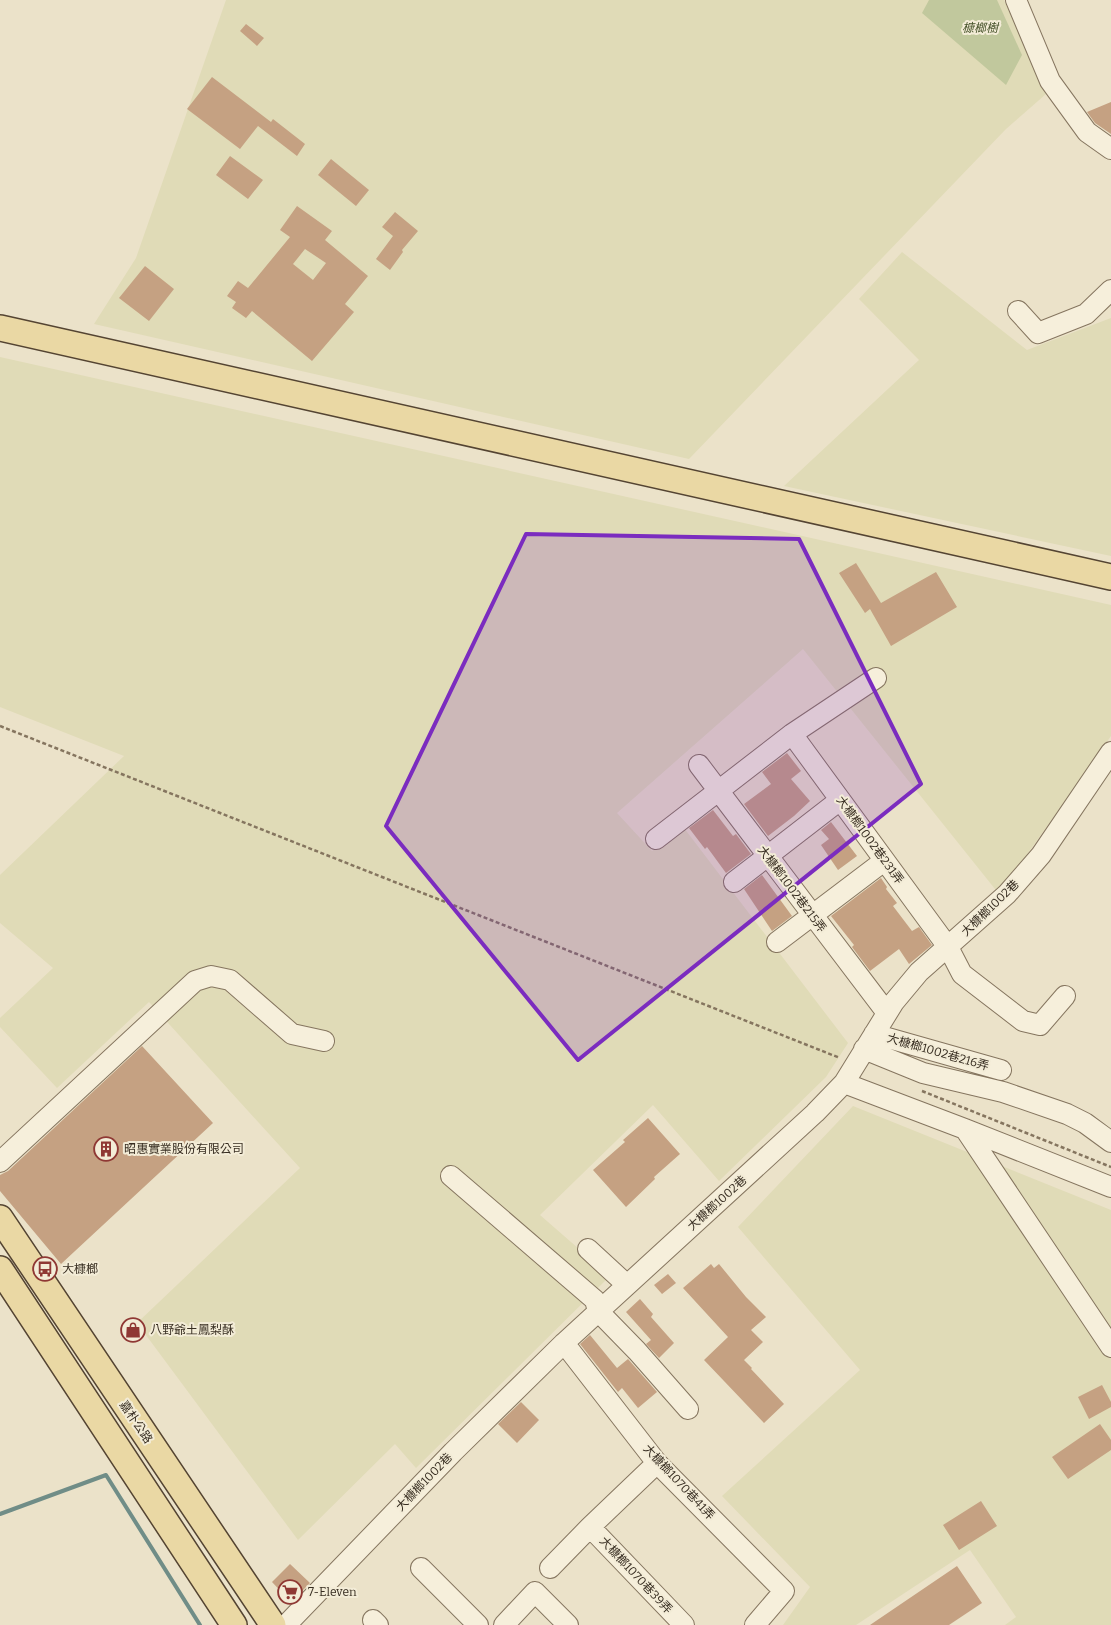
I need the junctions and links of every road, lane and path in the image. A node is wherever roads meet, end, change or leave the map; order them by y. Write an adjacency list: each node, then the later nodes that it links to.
1 (1016, 0): 2 (street)
2 (1111, 149)
3 (1111, 290): 4 (street)
4 (1018, 311)
5 (0, 328): 6 (main road)
6 (1111, 577)
7 (876, 678): 9 (street)
8 (0, 726): 24 (path)
9 (792, 734): 12 (street); 13 (street, 大槺榔1002巷231弄)
10 (1111, 752): 20 (street, 大槺榔1002巷)
11 (699, 765): 12 (street, 大槺榔1002巷215弄)
12 (718, 791): 14 (street); 15 (street, 大槺榔1002巷215弄)
13 (840, 800): 15 (street); 16 (street, 大槺榔1002巷231弄)
14 (656, 839)
15 (767, 856): 17 (street); 18 (street, 大槺榔1002巷215弄)
16 (884, 861): 18 (street); 20 (street, 大槺榔1002巷231弄)
17 (734, 882)
18 (813, 916): 19 (street); 22 (street, 大槺榔1002巷215弄)
19 (777, 942)
20 (948, 947): 21 (street, 大槺榔1002巷231弄); 22 (street, 大槺榔1002巷)
21 (1065, 996)
22 (887, 1013): 24 (street, 大槺榔1002巷)
23 (324, 1041): 30 (street)
24 (865, 1049): 25 (street, 大槺榔1002巷216弄); 26 (street, 大槺榔1002巷); 29 (street)
25 (1001, 1070)
26 (844, 1083): 28 (street); 37 (street, 大槺榔1002巷)
27 (919, 1090): 31 (path)
28 (965, 1129): 33 (street); 40 (street)
29 (1111, 1142)
30 (0, 1162)
31 (1111, 1167)
32 (451, 1176): 38 (street)
33 (1111, 1187)
34 (0, 1218): 47 (main road, 嘉朴公路)
35 (588, 1249): 37 (street)
36 (0, 1269): 46 (main road)
37 (627, 1285): 38 (street, 大槺榔1002巷)
38 (598, 1311): 39 (street, 大槺榔1002巷); 41 (street)
39 (564, 1343): 42 (street, 大槺榔1070巷41弄); 48 (street, 大槺榔1002巷)
40 (1111, 1347)
41 (688, 1409)
42 (658, 1462): 43 (street, 大槺榔1070巷39弄); 53 (street, 大槺榔1070巷41弄)
43 (590, 1527): 45 (street); 52 (street, 大槺榔1070巷39弄)
44 (422, 1568): 49 (street)
45 (550, 1568)
46 (234, 1625)
47 (274, 1625)
48 (286, 1625)
49 (478, 1625)
50 (504, 1625): 51 (street)
51 (568, 1625)
52 (684, 1625)
53 (755, 1625)

